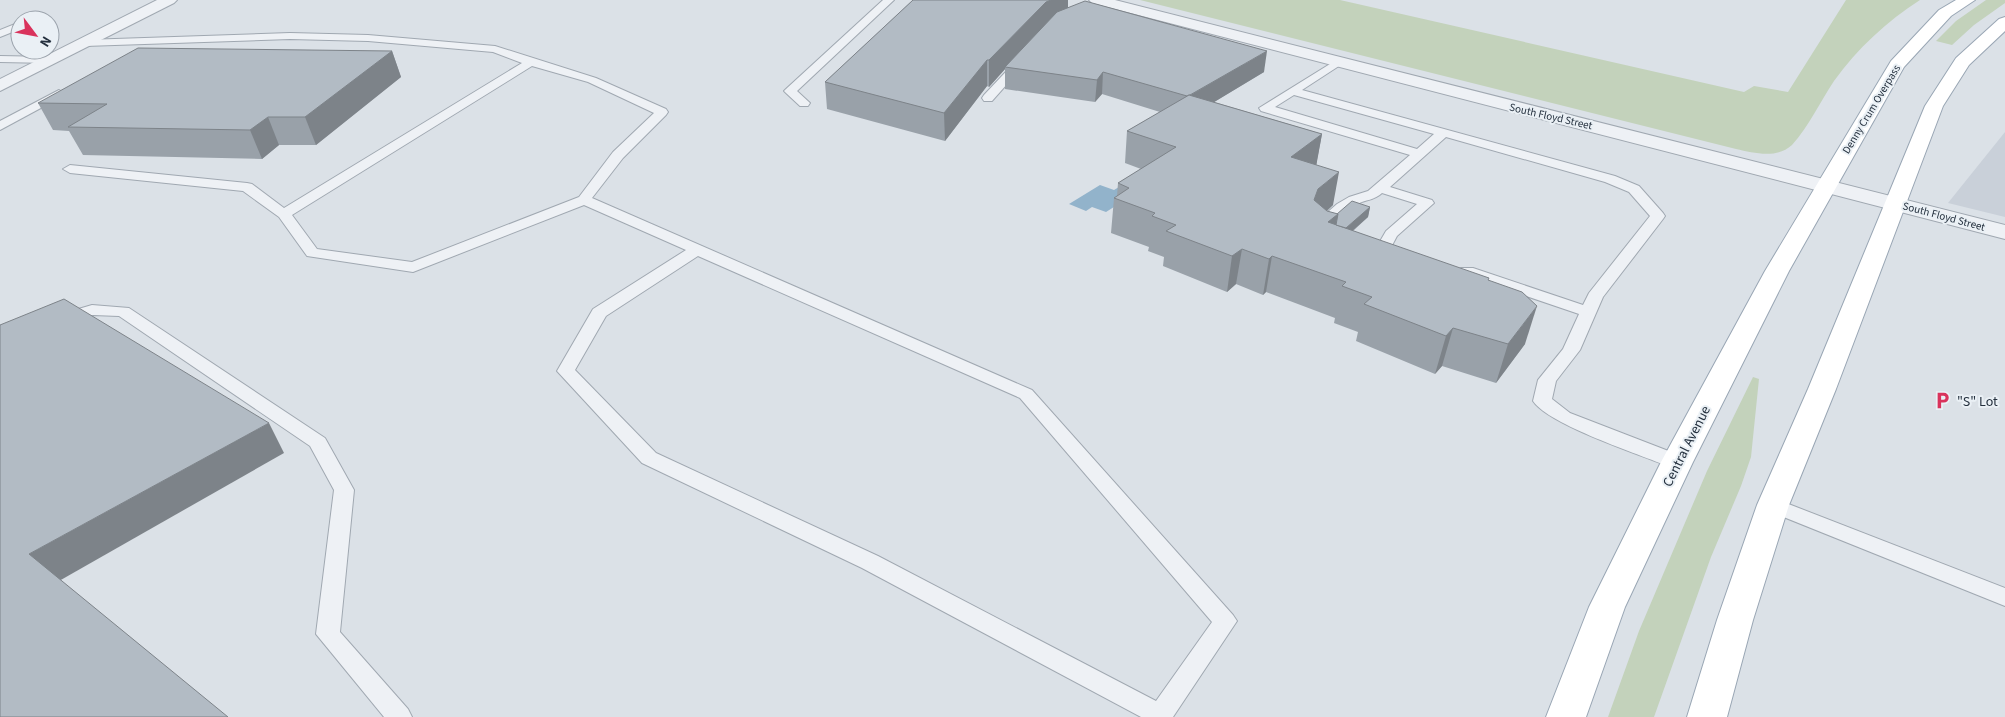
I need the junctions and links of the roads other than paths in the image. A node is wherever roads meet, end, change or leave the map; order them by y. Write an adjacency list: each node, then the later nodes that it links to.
1 (168, 0): 7 (street)
2 (890, 0): 18 (lane)
3 (1967, 0): 23 (main road, Denny Crum Overpass)
4 (1102, 5): 13 (street, South Floyd Street)
5 (2005, 22): 26 (main road)
6 (158, 41): 7 (lane); 8 (lane); 12 (lane)
7 (85, 43): 9 (street)
8 (133, 54)
9 (60, 55)
10 (1026, 57): 17 (lane)
11 (50, 60): 14 (street)
12 (531, 62): 25 (lane); 27 (lane)
13 (1338, 62): 16 (lane); 23 (street, South Floyd Street)
14 (0, 86)
15 (67, 90): 19 (lane)
16 (1294, 91): 20 (lane); 21 (lane)
17 (988, 98)
18 (804, 103)
19 (0, 126)
20 (1443, 133): 21 (lane); 35 (lane)
21 (1419, 154): 24 (lane)
22 (70, 169): 27 (lane)
23 (1826, 184): 26 (street, South Floyd Street); 37 (main road, Central Avenue)
24 (1380, 188): 29 (lane); 32 (lane)
25 (584, 200): 27 (lane); 31 (lane)
26 (1895, 203): 28 (street, South Floyd Street); 38 (main road)
27 (284, 214)
28 (2005, 232)
29 (1326, 241)
30 (1365, 249): 32 (lane)
31 (696, 250): 31 (lane)
32 (1383, 250): 33 (lane)
33 (1400, 253)
34 (1453, 267): 35 (lane)
35 (1588, 312): 37 (lane)
36 (46, 325): 40 (lane)
37 (1678, 462): 41 (main road, Central Avenue)
38 (1773, 506): 39 (lane); 42 (main road)
39 (2005, 596)
40 (399, 717)
41 (1566, 717)
42 (1706, 717)

